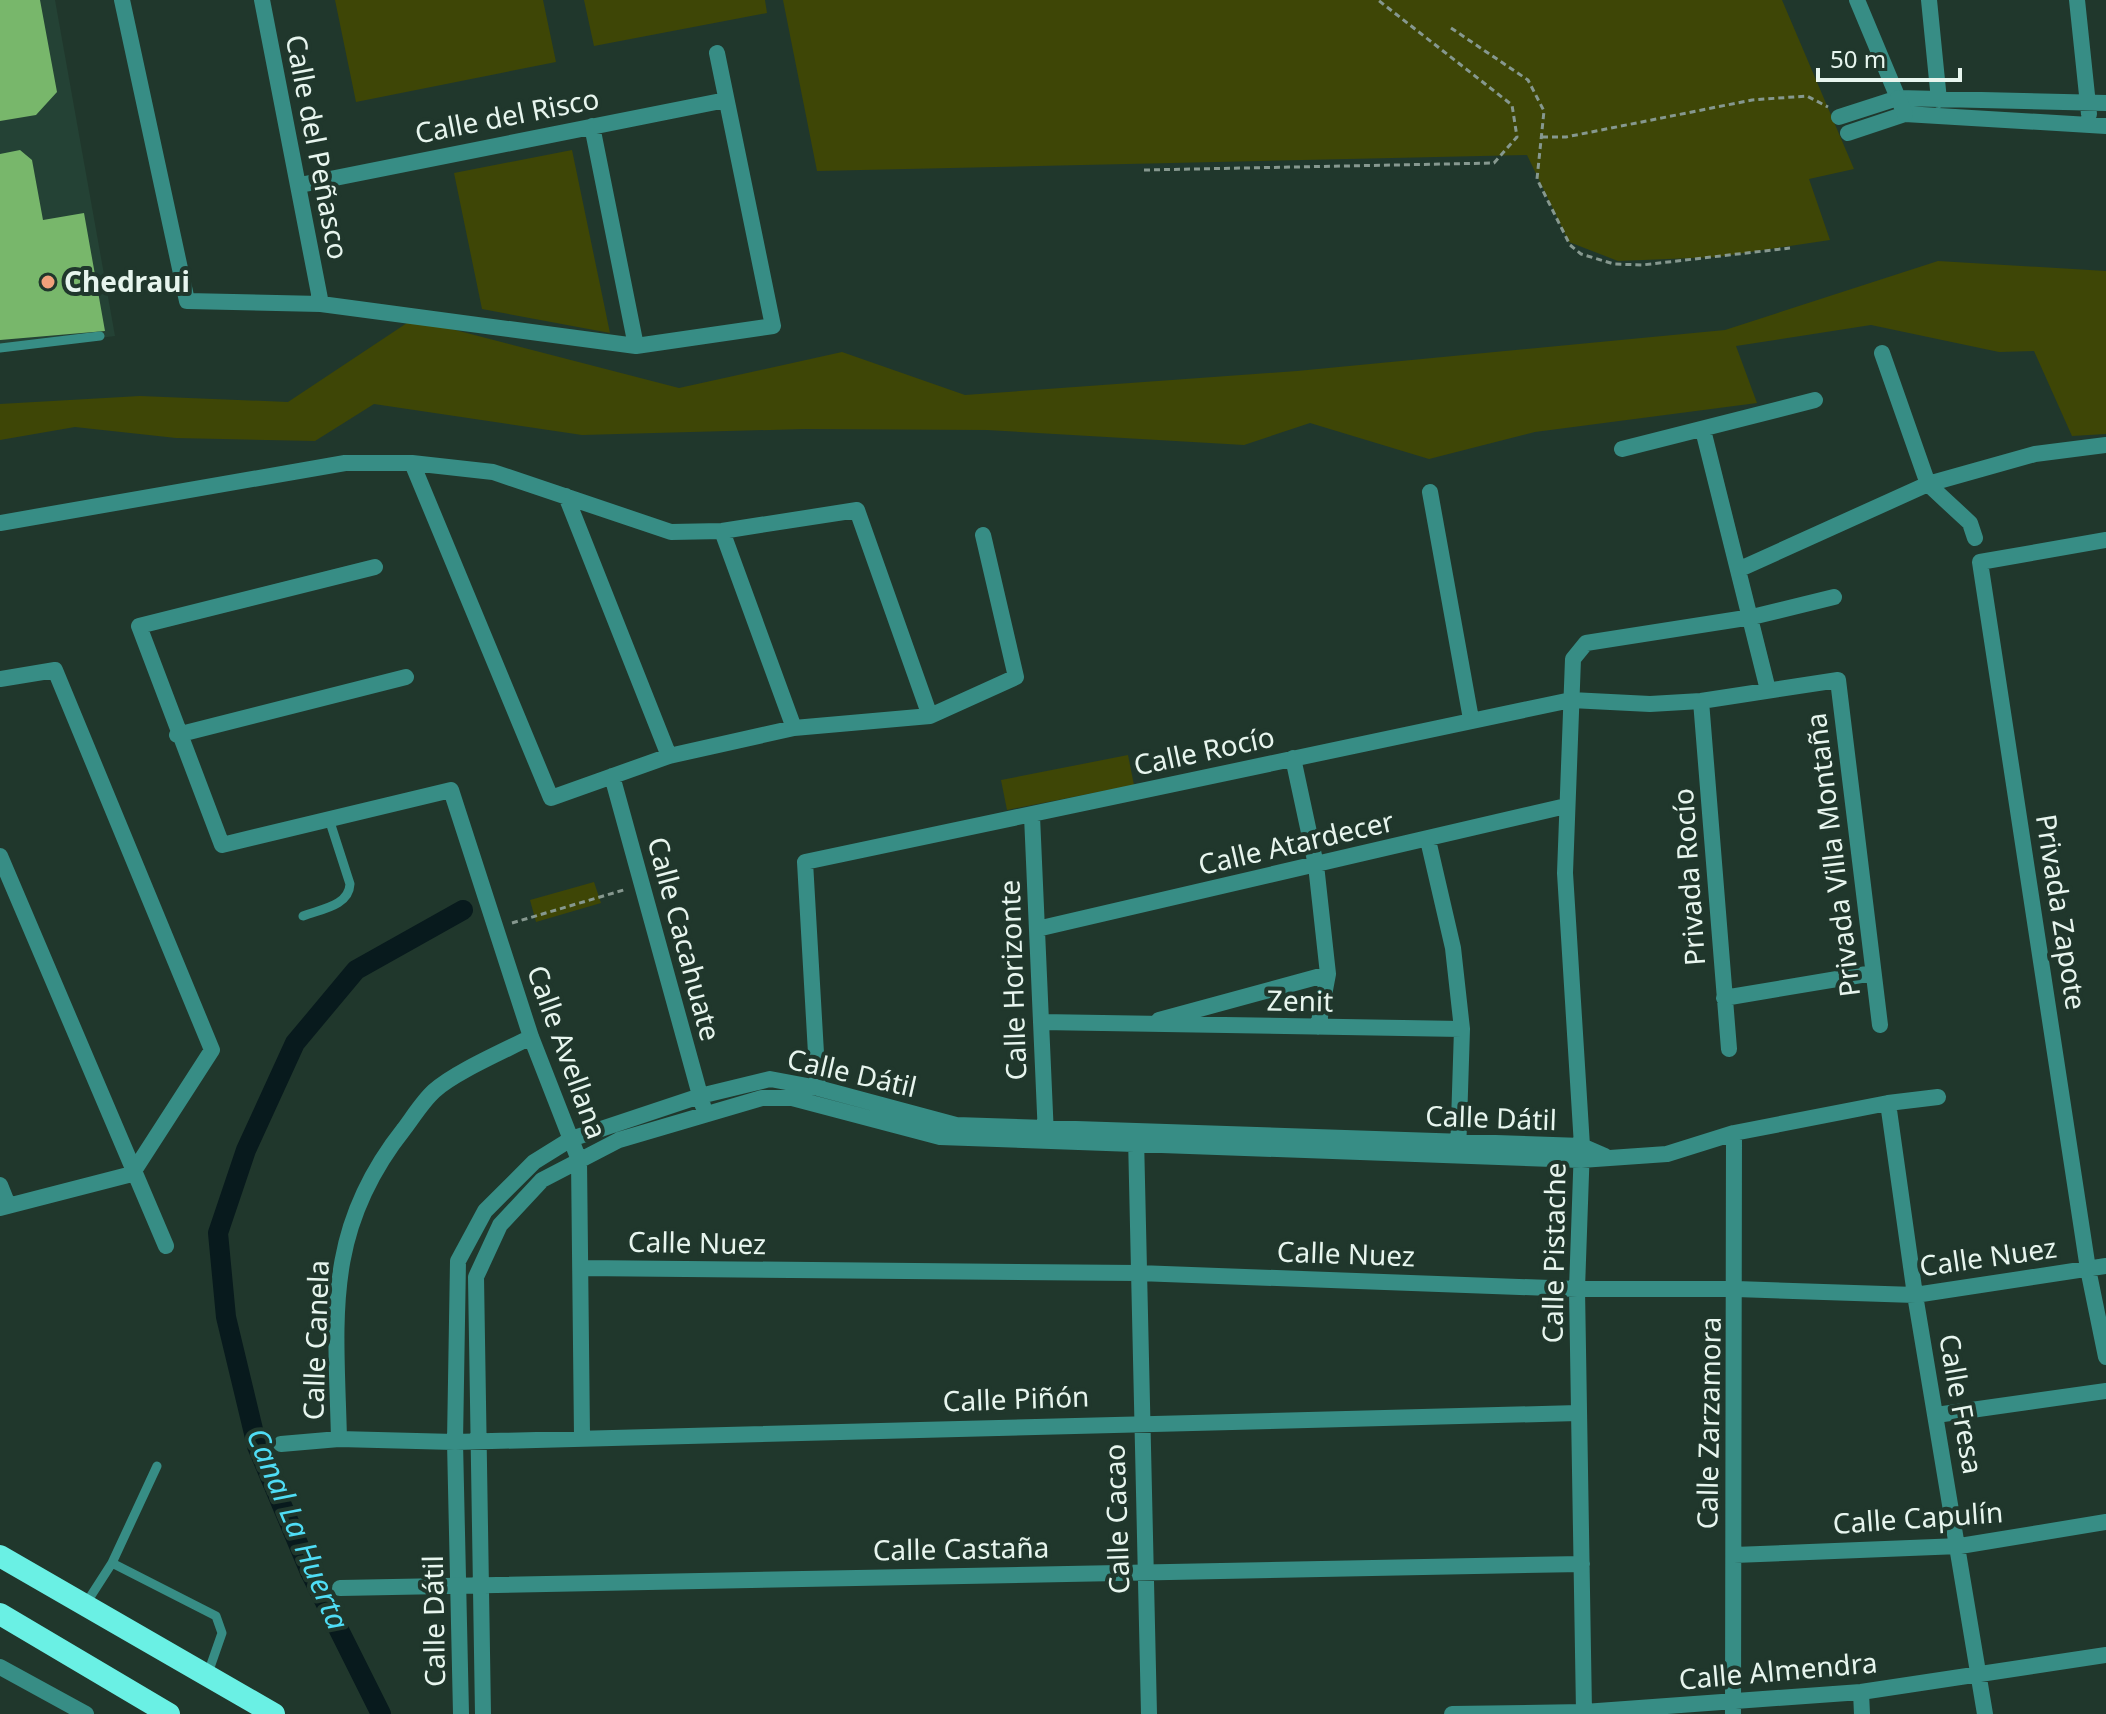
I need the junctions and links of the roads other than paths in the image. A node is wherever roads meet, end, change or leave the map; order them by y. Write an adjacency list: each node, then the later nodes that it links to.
1 (122, 0): 17 (street)
2 (262, 0): 16 (street, Calle del Peñasco)
3 (1857, 0): 11 (street)
4 (1929, 0): 8 (street)
5 (2077, 0): 9 (street)
6 (717, 53): 7 (street)
7 (726, 100): 13 (street, Calle del Risco); 19 (street)
8 (1939, 100): 9 (street); 11 (street)
9 (2088, 103): 10 (street); 14 (street)
10 (2106, 103)
11 (1902, 106): 12 (street); 14 (street); 15 (street)
12 (1842, 116)
13 (592, 126): 16 (street, Calle del Risco); 19 (street)
14 (2098, 126)
15 (1848, 133)
16 (300, 185): 17 (street, Calle del Peñasco)
17 (321, 304): 19 (street)
18 (100, 336): 20 (lane)
19 (636, 346)
20 (0, 348)
21 (1882, 353): 27 (street)
22 (1815, 400): 23 (street)
23 (1703, 430): 25 (street); 36 (street)
24 (2106, 445): 27 (street)
25 (1622, 449)
26 (412, 463): 29 (street); 30 (street); 51 (street)
27 (1928, 484): 33 (street); 36 (street)
28 (1430, 492): 46 (street)
29 (566, 496): 31 (street); 49 (street)
30 (0, 523)
31 (722, 531): 45 (street); 47 (street)
32 (983, 535): 45 (street)
33 (1975, 538)
34 (2106, 540): 88 (street, Privada Zapote)
35 (375, 567): 48 (street)
36 (1740, 569): 38 (street)
37 (1834, 597): 38 (street, Calle Pistache)
38 (1752, 617): 42 (street); 43 (street, Calle Pistache)
39 (406, 677): 48 (street)
40 (0, 679): 82 (street)
41 (1838, 680): 42 (street, Calle Rocío); 60 (street, Privada Villa Montaña)
42 (1768, 690): 44 (street, Calle Rocío)
43 (1571, 700): 44 (street, Calle Rocío); 46 (street, Calle Rocío); 52 (street, Calle Pistache)
44 (1701, 701): 62 (street, Privada Rocío)
45 (930, 716): 47 (street)
46 (1471, 719): 50 (street, Calle Rocío)
47 (794, 728): 49 (street)
48 (177, 735): 54 (street)
49 (669, 756): 51 (street)
50 (1293, 758): 53 (street, Calle Rocío); 57 (street)
51 (612, 776): 71 (street, Calle Cacahuate)
52 (1566, 806): 55 (street, Calle Atardecer); 80 (street, Calle Pistache)
53 (1032, 816): 59 (street, Calle Horizonte); 70 (street, Calle Rocío)
54 (329, 819): 58 (lane); 68 (street, Calle Avellana)
55 (1428, 840): 57 (street, Calle Atardecer); 67 (street)
56 (0, 856): 82 (street)
57 (1316, 865): 59 (street, Calle Atardecer); 61 (street)
58 (303, 916)
59 (1037, 929): 63 (street, Calle Horizonte)
60 (1873, 973): 62 (street); 65 (street, Privada Villa Montaña)
61 (1328, 974): 64 (street, Zenit); 66 (street)
62 (1724, 998): 69 (street, Privada Rocío)
63 (1041, 1022): 64 (street, Zenit); 76 (street, Calle Horizonte)
64 (1138, 1025): 66 (street, Zenit)
65 (1880, 1025)
66 (1318, 1027): 67 (street, Zenit)
67 (1462, 1029): 79 (street)
68 (531, 1037): 78 (street, Calle Avellana); 99 (street, Calle Canela)
69 (1729, 1049)
70 (818, 1088): 71 (street, Calle Dátil); 76 (street, Calle Dátil)
71 (700, 1096): 74 (street, Calle Cacahuate); 78 (street, Calle Dátil)
72 (1938, 1097): 73 (street, Calle Dátil)
73 (1888, 1103): 75 (street, Calle Dátil); 92 (street, Calle Fresa)
74 (705, 1115): 76 (street, Calle Dátil); 81 (street, Calle Dátil)
75 (1734, 1133): 80 (street, Calle Dátil); 91 (street, Calle Zarzamora)
76 (1046, 1135): 77 (street, Calle Dátil)
77 (1136, 1138): 79 (street, Calle Dátil); 89 (street, Calle Cacao)
78 (571, 1139): 81 (street, Calle Avellana); 101 (street, Calle Dátil)
79 (1458, 1150): 80 (street, Calle Dátil)
80 (1581, 1153): 90 (street, Calle Pistache)
81 (579, 1160): 87 (street, Calle Avellana); 100 (street, Calle Dátil)
82 (132, 1174): 84 (street); 85 (street)
83 (0, 1185): 84 (street)
84 (4, 1207)
85 (166, 1246)
86 (2106, 1266): 88 (street, Calle Nuez)
87 (581, 1268): 89 (street, Calle Nuez); 98 (street, Calle Avellana)
88 (2088, 1269): 92 (street, Calle Nuez); 93 (street, Privada Zapote)
89 (1138, 1273): 90 (street, Calle Nuez); 97 (street, Calle Cacao)
90 (1577, 1289): 91 (street, Calle Nuez); 95 (street, Calle Pistache)
91 (1736, 1289): 92 (street, Calle Nuez); 106 (street, Calle Zarzamora)
92 (1915, 1295): 96 (street, Calle Fresa)
93 (2106, 1357)
94 (2106, 1391): 96 (street)
95 (1578, 1413): 97 (street, Calle Piñón); 109 (street, Calle Pistache)
96 (1936, 1415): 105 (street, Calle Fresa)
97 (1140, 1421): 98 (street, Calle Piñón); 110 (street, Calle Cacao)
98 (582, 1436): 100 (street, Calle Piñón)
99 (339, 1439): 101 (street, Calle Canela); 102 (street, Calle Canela)
100 (477, 1441): 101 (street, Calle Piñón); 111 (street, Calle Dátil)
101 (455, 1442): 113 (street, Calle Dátil)
102 (281, 1444)
103 (157, 1466): 108 (lane)
104 (2106, 1522): 105 (street, Calle Capulín)
105 (1960, 1546): 106 (street, Calle Capulín); 119 (street, Calle Fresa)
106 (1734, 1555): 121 (street, Calle Zarzamora)
107 (0, 1556): 114 (highway)
108 (112, 1563): 114 (lane); 118 (lane)
109 (1582, 1564): 110 (street, Calle Castaña); 122 (street, Calle Pistache)
110 (1145, 1570): 111 (street, Calle Castaña); 128 (street, Calle Cacao)
111 (481, 1587): 113 (street, Calle Castaña); 127 (street, Calle Dátil)
112 (340, 1588): 113 (street, Calle Castaña)
113 (459, 1588): 126 (street, Calle Dátil)
114 (85, 1605): 118 (highway)
115 (0, 1614): 124 (highway)
116 (2106, 1655): 119 (street, Calle Almendra)
117 (0, 1667): 123 (street)
118 (207, 1676): 125 (highway)
119 (1981, 1676): 120 (street, Calle Almendra); 131 (street, Calle Fresa)
120 (1861, 1692): 121 (street, Calle Almendra); 130 (street)
121 (1733, 1708): 122 (street, Calle Almendra)
122 (1584, 1712): 129 (street, Calle Almendra)
123 (86, 1714)
124 (169, 1714)
125 (274, 1714)
126 (461, 1714)
127 (483, 1714)
128 (1149, 1714)
129 (1452, 1714)
130 (1862, 1714)
131 (1985, 1714)

